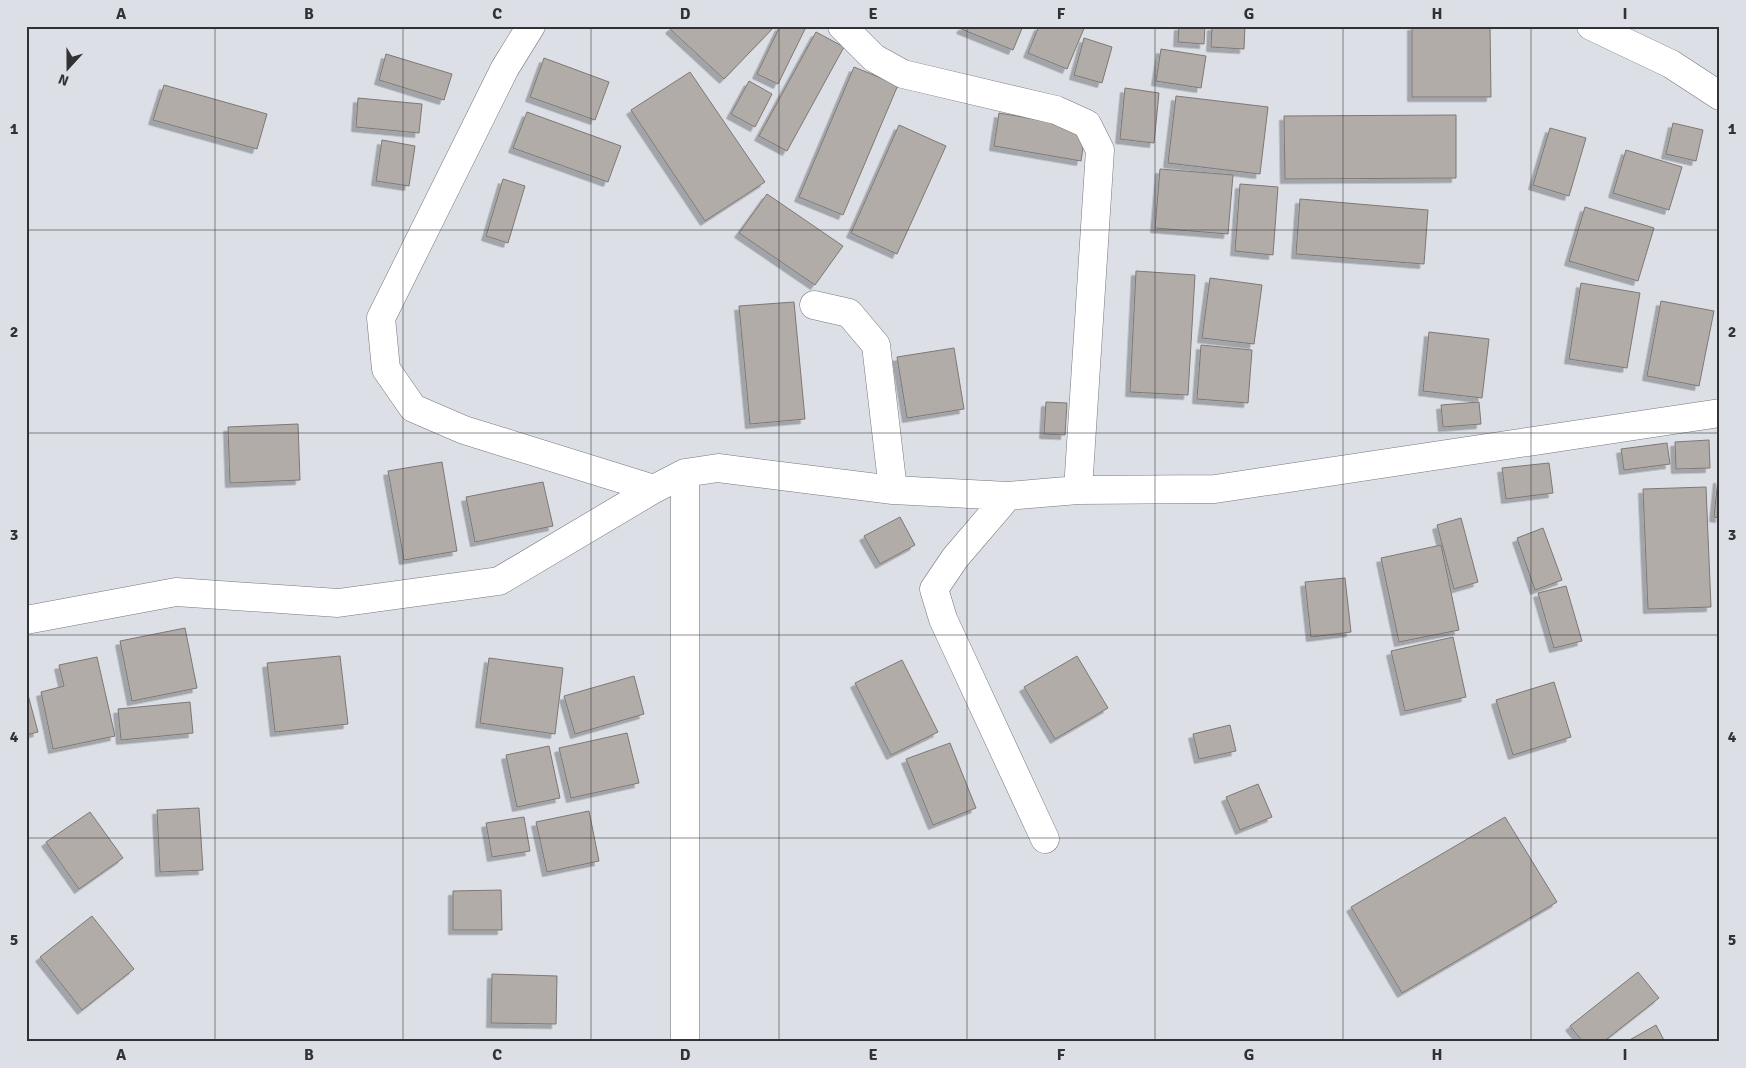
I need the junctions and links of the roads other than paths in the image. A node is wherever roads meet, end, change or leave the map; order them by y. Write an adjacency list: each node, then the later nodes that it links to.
1 (531, 26): 8 (street)
2 (842, 26): 10 (street)
3 (1591, 26): 4 (street)
4 (1720, 96)
5 (814, 306): 9 (street)
6 (1720, 413): 10 (street)
7 (685, 473): 8 (street); 9 (street); 14 (street)
8 (654, 489): 12 (street)
9 (893, 490): 11 (street)
10 (1078, 490): 11 (street)
11 (1008, 496): 13 (street)
12 (26, 620)
13 (1045, 840)
14 (685, 1042)

